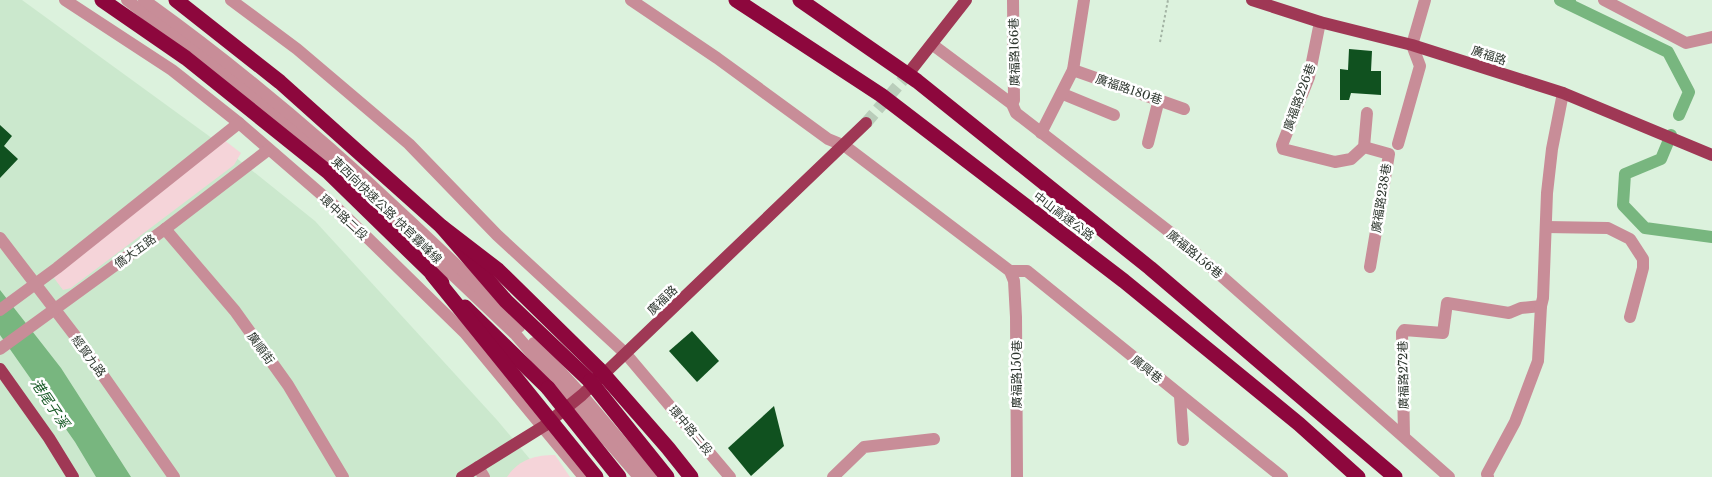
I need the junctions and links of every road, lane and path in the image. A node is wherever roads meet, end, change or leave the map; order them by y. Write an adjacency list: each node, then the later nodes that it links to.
1 (65, 0): 31 (street, 環中路二段)
2 (102, 0): 46 (highway, 東西向快速公路 快官霧峰線)
3 (127, 0): 56 (street)
4 (144, 0): 56 (street)
5 (176, 0): 40 (highway, 東西向快速公路 快官霧峰線)
6 (231, 0): 53 (street, 環中路二段)
7 (631, 0): 36 (street)
8 (736, 0): 77 (highway, 中山高速公路)
9 (800, 0): 78 (highway, 中山高速公路)
10 (966, 0): 20 (main road)
11 (1013, 0): 27 (street, 廣福路166巷)
12 (1084, 0): 22 (street)
13 (1168, 0): 19 (path)
14 (1252, 0): 17 (main road, 廣福路)
15 (1425, 0): 21 (street)
16 (1604, 0): 18 (street)
17 (1320, 22): 21 (main road, 廣福路); 37 (street, 廣福路226巷)
18 (1712, 37)
19 (1160, 42)
20 (932, 45): 23 (main road); 27 (street, 廣福路156巷)
21 (1412, 45): 24 (main road, 廣福路); 35 (street)
22 (1073, 70): 25 (street); 26 (street, 廣福路180巷)
23 (908, 74)
24 (1563, 93): 39 (main road, 廣福路); 41 (street)
25 (1063, 94): 30 (street); 33 (street)
26 (1159, 99): 28 (street, 廣福路180巷); 34 (street)
27 (1012, 104): 33 (street, 廣福路156巷)
28 (1184, 109)
29 (1366, 113): 37 (street)
30 (1114, 115)
31 (239, 123): 38 (street, 環中路二段); 47 (street)
32 (866, 123): 36 (main road, 廣福路)
33 (1041, 133): 58 (street, 廣福路156巷)
34 (1148, 143)
35 (1398, 144)
36 (844, 146): 45 (street); 53 (main road, 廣福路)
37 (1364, 148): 44 (street, 廣福路238巷)
38 (268, 150): 42 (street, 僑大五路); 57 (street, 環中路二段)
39 (1710, 151)
40 (442, 227): 71 (highway, 東西向快速公路 快官霧峰線, bridge); 72 (highway, bridge)
41 (1546, 227): 48 (street); 51 (street)
42 (165, 229): 50 (street, 僑大五路); 64 (street, 廣順街)
43 (0, 238): 47 (street, 經貿九路)
44 (1370, 267)
45 (1010, 271): 55 (street, 廣興巷); 75 (street, 廣福路150巷)
46 (432, 274): 67 (highway, bridge); 68 (highway, 東西向快速公路 快官霧峰線, bridge)
47 (36, 283): 49 (street); 50 (street, 經貿九路)
48 (1541, 306): 58 (street, 廣福路272巷); 80 (street)
49 (0, 310)
50 (55, 310): 52 (street, 僑大五路); 63 (street, 經貿九路)
51 (1630, 317)
52 (0, 349)
53 (626, 354): 56 (main road, 廣福路); 73 (street, 環中路二段)
54 (0, 369): 62 (main road)
55 (1180, 396): 60 (street); 76 (street, 廣興巷)
56 (579, 399): 57 (main road, 廣福路); 69 (street); 70 (street)
57 (544, 426): 61 (main road, 廣福路); 66 (street, 環中路二段)
58 (1404, 436): 79 (street, 廣福路156巷)
59 (934, 439): 74 (street)
60 (1183, 440)
61 (481, 472): 65 (main road, 廣福路)
62 (73, 477)
63 (174, 477)
64 (343, 477)
65 (462, 477)
66 (584, 477)
67 (596, 477)
68 (620, 477)
69 (639, 477)
70 (651, 477)
71 (667, 477)
72 (691, 477)
73 (730, 477)
74 (833, 477)
75 (1017, 477)
76 (1282, 477)
77 (1358, 477)
78 (1395, 477)
79 (1449, 477)
80 (1488, 477)

